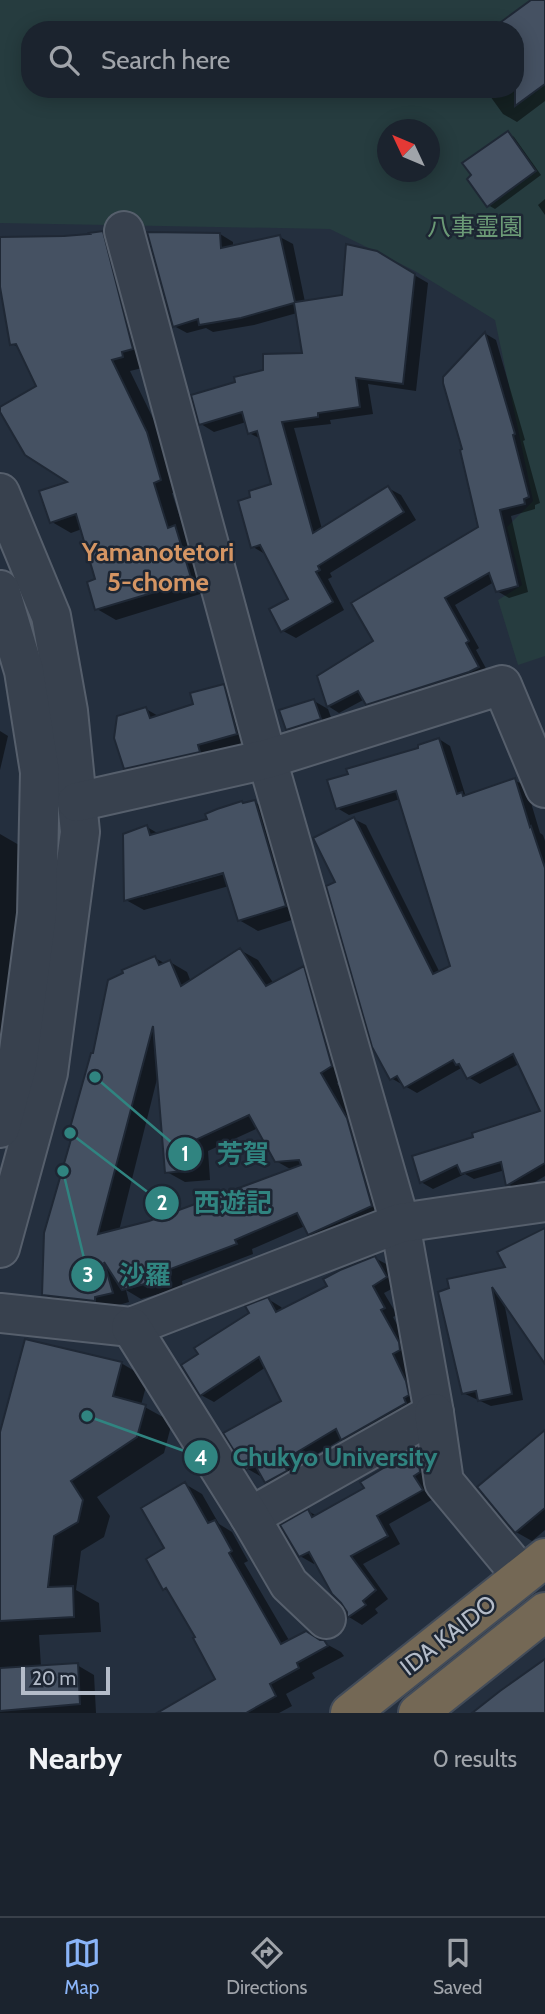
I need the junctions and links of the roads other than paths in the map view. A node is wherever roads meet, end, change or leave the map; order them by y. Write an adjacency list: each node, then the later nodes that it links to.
1 (124, 231): 4 (street)
2 (0, 493): 6 (street)
3 (0, 590): 7 (street)
4 (267, 759): 5 (street); 6 (street); 9 (street)
5 (545, 788)
6 (77, 802): 10 (street)
7 (0, 1128)
8 (545, 1202): 9 (street)
9 (400, 1223): 12 (street); 13 (street)
10 (0, 1248)
11 (0, 1313): 12 (street)
12 (131, 1327): 14 (street)
13 (434, 1413): 14 (street); 15 (street)
14 (250, 1517): 17 (street)
15 (534, 1567): 18 (highway, IDA KAIDO)
16 (545, 1612): 19 (highway, IDA KAIDO)
17 (327, 1619)
18 (350, 1713)
19 (418, 1713)

